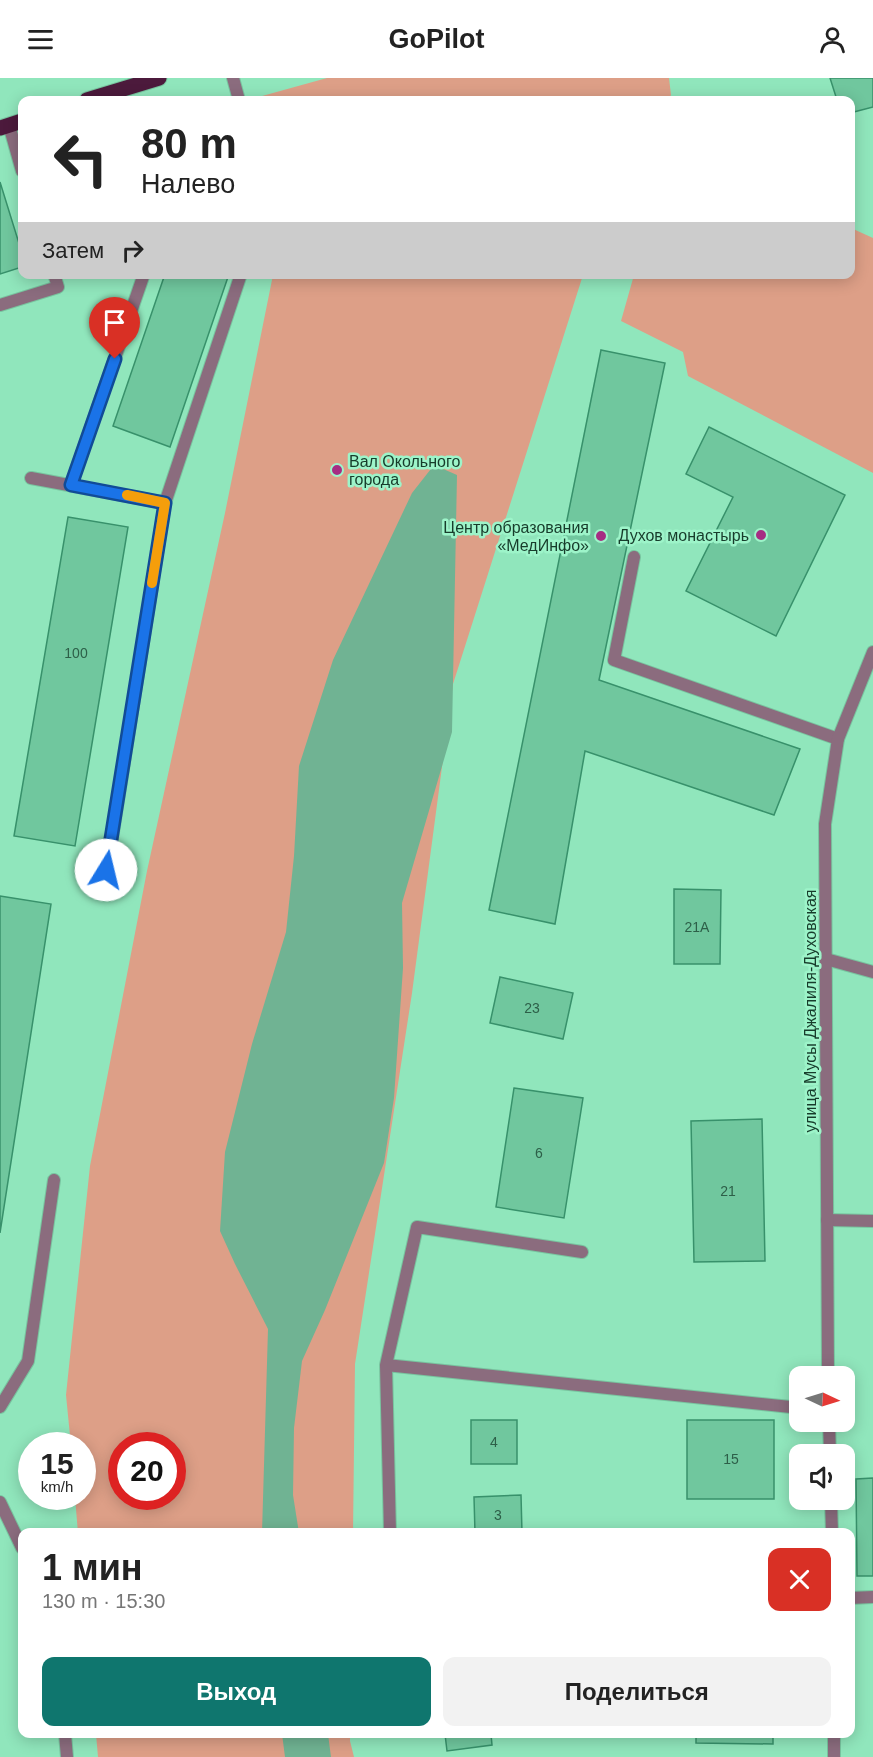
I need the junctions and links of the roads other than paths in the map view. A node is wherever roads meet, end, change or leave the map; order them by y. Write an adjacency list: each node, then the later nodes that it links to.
1 (159, 78): 3 (main road)
2 (233, 78): 4 (street)
3 (100, 96)
4 (238, 96)
5 (10, 124): 6 (street)
6 (18, 155)
7 (56, 279): 10 (street)
8 (142, 279): 12 (street)
9 (239, 279): 13 (street)
10 (0, 305)
11 (31, 478): 12 (street)
12 (71, 485): 13 (street)
13 (165, 503): 17 (street)
14 (634, 557): 16 (street)
15 (873, 652): 16 (street, улица Мусы Джалиля-Духовская)
16 (838, 739): 18 (street, улица Мусы Джалиля-Духовская)
17 (106, 870)
18 (826, 959): 19 (street); 21 (street, улица Мусы Джалиля-Духовская)
19 (873, 972)
20 (54, 1180): 26 (street)
21 (827, 1220): 22 (street); 25 (street, улица Мусы Джалиля-Духовская)
22 (873, 1221)
23 (582, 1252): 24 (street)
24 (386, 1365): 27 (street); 30 (street)
25 (828, 1366)
26 (0, 1407)
27 (789, 1407)
28 (0, 1502): 32 (street)
29 (831, 1510): 31 (street)
30 (390, 1528)
31 (831, 1528)
32 (18, 1540)
33 (873, 1597): 34 (street)
34 (855, 1598)
35 (65, 1738): 37 (street)
36 (834, 1738): 38 (street)
37 (67, 1757)
38 (834, 1757)

